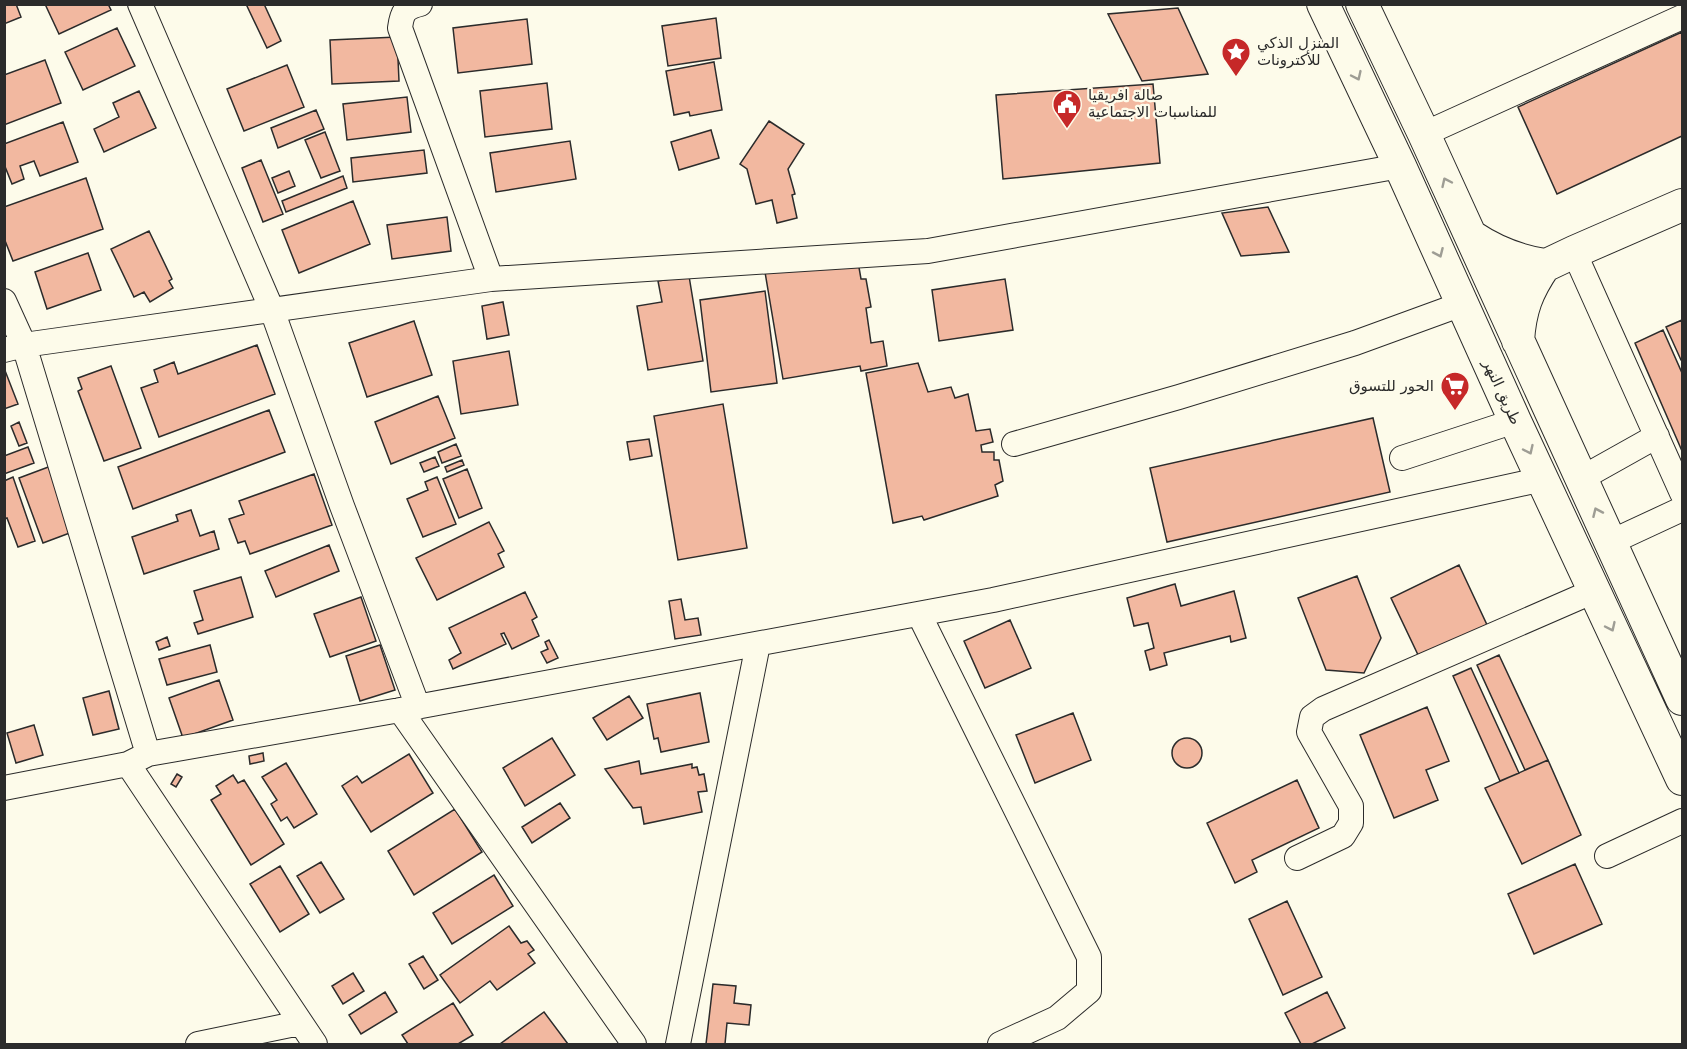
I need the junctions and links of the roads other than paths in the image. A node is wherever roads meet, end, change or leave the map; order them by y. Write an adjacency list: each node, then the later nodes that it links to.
1 (140, 4): 16 (street)
2 (420, 4): 12 (street)
3 (1323, 4): 7 (main road, طريق النهر, one-way to 7)
4 (1362, 4): 6 (main road)
5 (1683, 17): 6 (street)
6 (1424, 134): 9 (main road, one-way to 6)
7 (1400, 166): 12 (street); 15 (main road, طريق النهر, one-way to 15)
8 (1683, 205): 10 (main road)
9 (1471, 236): 11 (main road); 13 (main road)
10 (1574, 252): 11 (main road); 20 (street)
11 (1545, 265): 13 (main road); 17 (main road)
12 (490, 279): 16 (street)
13 (1496, 289): 17 (main road)
14 (4, 301): 18 (street)
15 (1462, 304): 19 (main road, طريق النهر); 21 (street)
16 (272, 310): 18 (street); 32 (street)
17 (1518, 341): 23 (main road)
18 (14, 348): 33 (street)
19 (1515, 421): 22 (street); 24 (main road, طريق النهر, one-way to 24)
20 (1657, 436): 23 (street); 25 (street)
21 (1014, 444)
22 (1402, 458)
23 (1582, 478): 27 (main road, one-way to 23)
24 (1543, 479): 28 (main road, طريق النهر); 29 (street)
25 (1683, 493)
26 (1683, 509): 27 (street)
27 (1611, 542): 31 (main road)
28 (1594, 591): 34 (main road, طريق النهر, one-way to 34); 38 (street)
29 (919, 614): 30 (street); 44 (street)
30 (758, 644): 32 (street); 43 (street)
31 (1683, 699)
32 (409, 709): 33 (street); 42 (street)
33 (138, 759): 35 (street); 39 (street)
34 (1683, 779)
35 (4, 788)
36 (1683, 821): 37 (street)
37 (1606, 856)
38 (1297, 858)
39 (300, 1023): 40 (street); 41 (street)
40 (198, 1044)
41 (315, 1044)
42 (634, 1044)
43 (678, 1044)
44 (1000, 1044)

